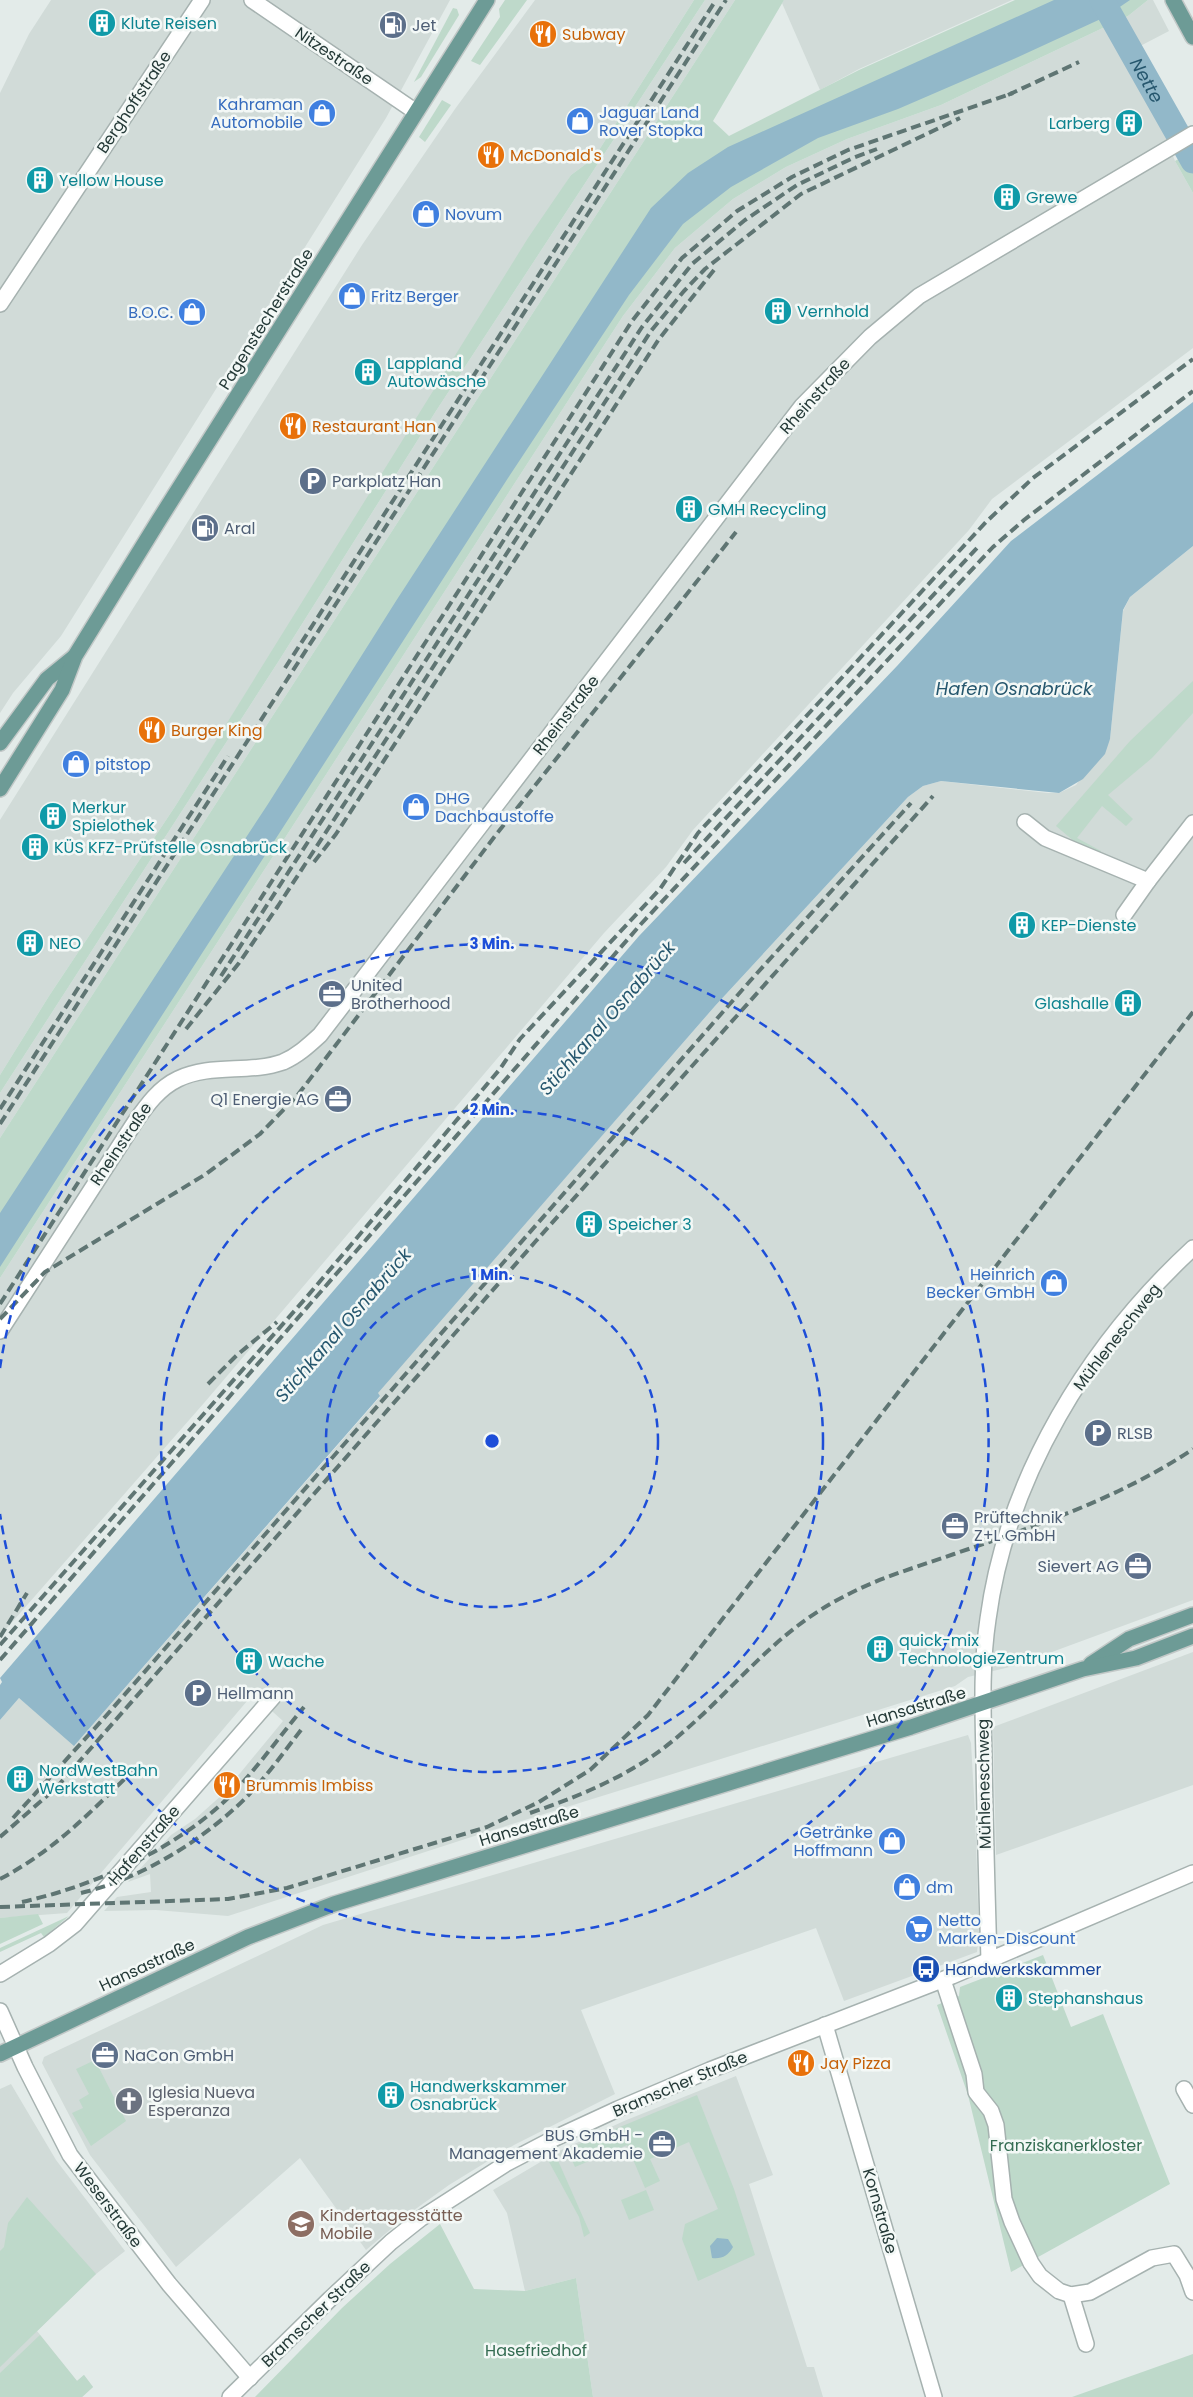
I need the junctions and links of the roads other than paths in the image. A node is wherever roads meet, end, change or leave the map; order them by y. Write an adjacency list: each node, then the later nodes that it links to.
1 (202, 0): 8 (street, Berghoffstraße)
2 (252, 0): 6 (street, Nitzestraße)
3 (487, 0): 6 (main road, Pagenstecherstraße)
4 (1173, 0): 5 (main road)
5 (1193, 37)
6 (416, 112): 9 (main road, Pagenstecherstraße)
7 (1193, 134): 17 (street, Rheinstraße)
8 (0, 304)
9 (75, 656): 10 (main road, Pagenstecherstraße); 11 (main road, Pagenstecherstraße)
10 (0, 743)
11 (0, 789)
12 (1026, 822): 14 (street)
13 (1193, 823): 14 (street)
14 (1148, 881): 15 (street)
15 (1124, 915)
16 (1193, 1248): 22 (street, Mühleneschweg)
17 (0, 1331)
18 (1193, 1615): 20 (main road, Hansastraße)
19 (1193, 1636): 20 (main road, Hansastraße)
20 (1083, 1669): 22 (main road, Hansastraße)
21 (273, 1697): 25 (street, Hafenstraße)
22 (983, 1705): 24 (street, Mühleneschweg); 29 (main road, Hansastraße)
23 (1193, 1873): 24 (street, Bramscher Straße)
24 (989, 1960): 26 (street, Bramscher Straße)
25 (0, 1974)
26 (943, 1980): 28 (street, Bramscher Straße); 34 (street)
27 (0, 2011): 29 (street, Weserstraße)
28 (825, 2025): 36 (street, Bramscher Straße); 38 (street, Kornstraße)
29 (15, 2046): 30 (main road, Hansastraße); 36 (street, Weserstraße)
30 (0, 2054)
31 (1184, 2089): 32 (street)
32 (1193, 2106)
33 (1193, 2292): 34 (street)
34 (1071, 2295): 35 (street)
35 (1086, 2344)
36 (250, 2378): 37 (street, Bramscher Straße)
37 (230, 2397)
38 (934, 2397)

